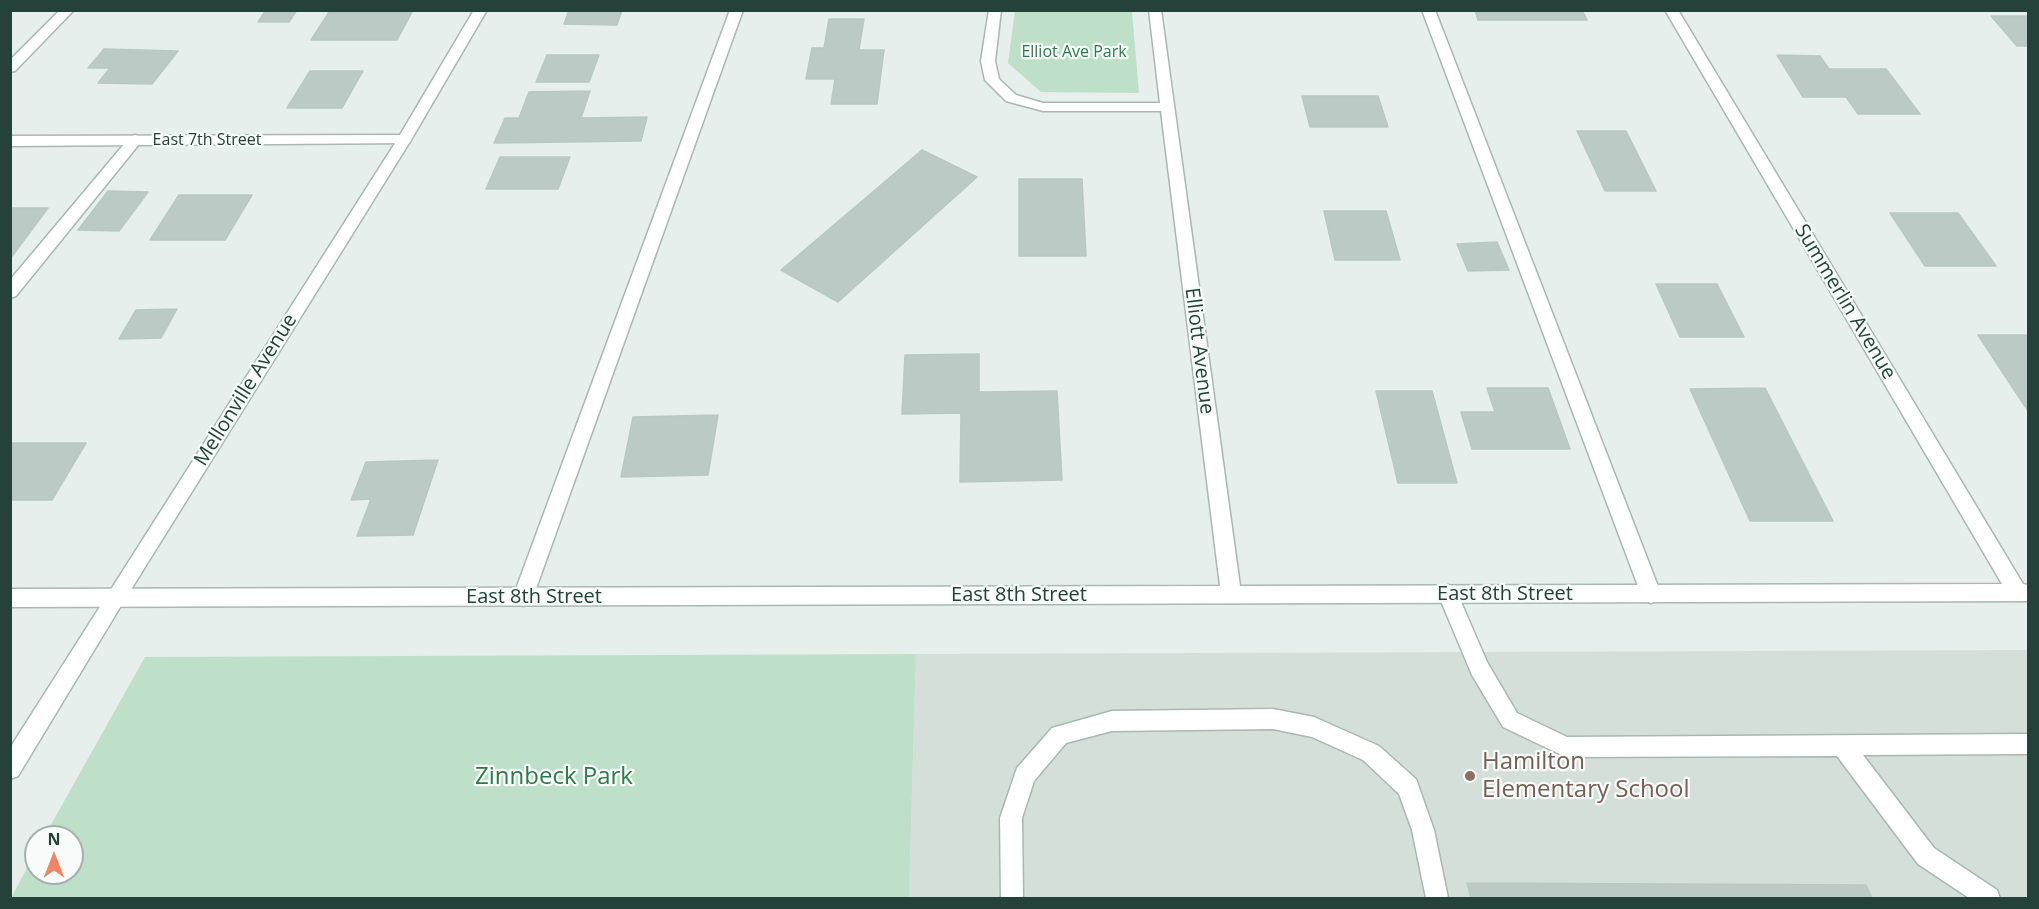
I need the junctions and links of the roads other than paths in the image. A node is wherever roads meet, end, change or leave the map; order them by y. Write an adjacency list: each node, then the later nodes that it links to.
1 (68, 10): 8 (street)
2 (481, 10): 11 (street, Mellonville Avenue)
3 (737, 10): 18 (street)
4 (995, 10): 9 (street)
5 (1155, 10): 9 (street, Elliott Avenue)
6 (1428, 10): 17 (street)
7 (1671, 10): 14 (street, Summerlin Avenue)
8 (10, 68)
9 (1167, 107): 15 (street, Elliott Avenue)
10 (135, 140): 11 (street, East 7th Street); 12 (street, East 7th Street); 13 (street)
11 (404, 140): 20 (street, Mellonville Avenue)
12 (10, 141)
13 (10, 292)
14 (2023, 593): 17 (street, East 8th Street)
15 (1231, 594): 16 (street, East 8th Street); 18 (street, East 8th Street)
16 (1448, 594): 17 (street, East 8th Street); 22 (street)
17 (1651, 594)
18 (523, 597): 20 (street, East 8th Street)
19 (10, 598): 20 (street, East 8th Street)
20 (115, 598): 23 (street, Mellonville Avenue)
21 (2028, 744): 22 (street)
22 (1842, 745): 26 (street)
23 (10, 769)
24 (1012, 898): 25 (street)
25 (1437, 898)
26 (1989, 898)

